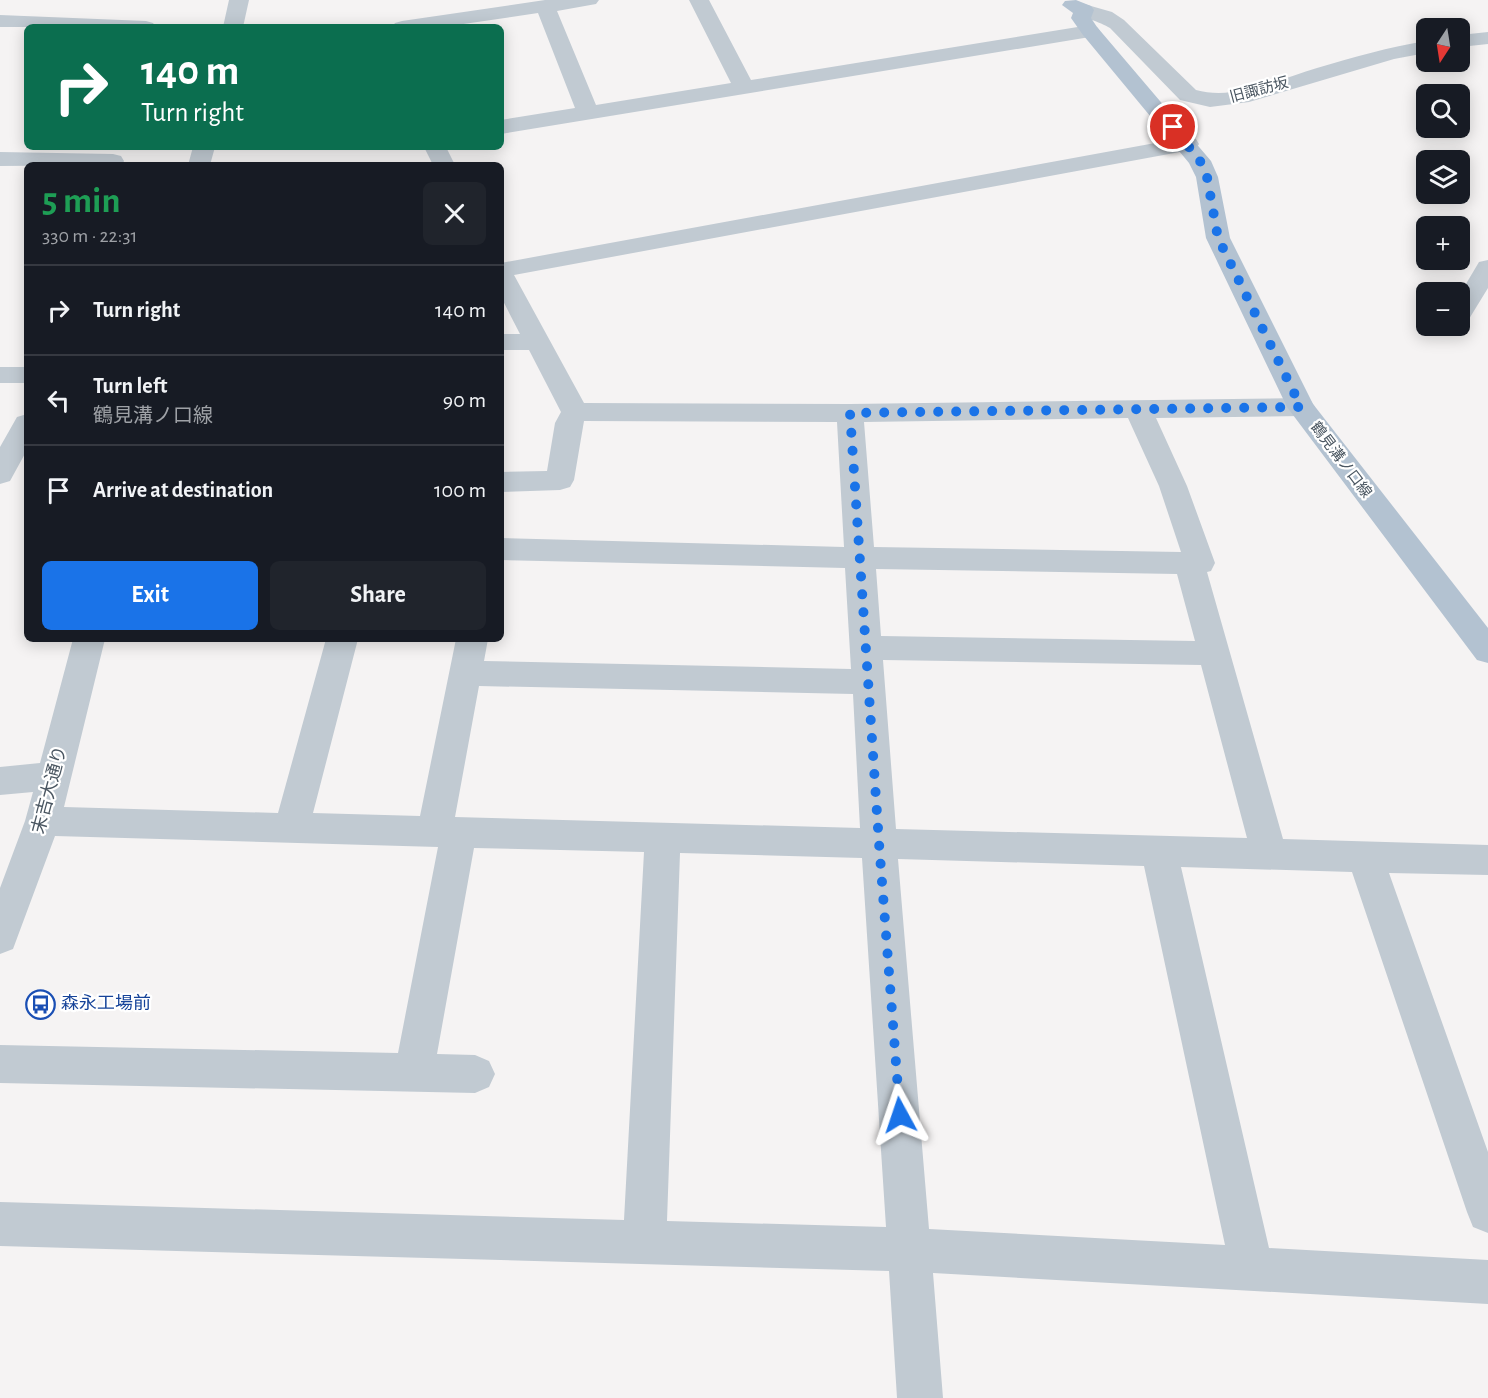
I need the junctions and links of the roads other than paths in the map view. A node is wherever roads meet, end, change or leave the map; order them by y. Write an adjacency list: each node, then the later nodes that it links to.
1 (239, 0): 9 (street)
2 (590, 0): 5 (street)
3 (699, 0): 14 (street)
4 (1119, 3): 6 (street)
5 (545, 6): 10 (street); 15 (street)
6 (1084, 12): 13 (street, 旧諏訪坂); 14 (street); 17 (main road, 鶴見溝ノ口線)
7 (0, 21): 8 (street)
8 (73, 24)
9 (234, 24)
10 (422, 24)
11 (1488, 38): 12 (street)
12 (1470, 39)
13 (1416, 48)
14 (744, 87): 15 (street)
15 (588, 113): 16 (street)
16 (504, 127)
17 (1188, 144): 21 (street); 28 (main road, 鶴見溝ノ口線)
18 (0, 159): 19 (street)
19 (113, 161)
20 (1488, 267): 23 (street)
21 (504, 271)
22 (504, 278): 25 (street)
23 (1470, 297)
24 (504, 342): 25 (street)
25 (535, 342): 30 (street)
26 (0, 375): 27 (street)
27 (24, 375)
28 (1301, 407): 29 (street); 41 (main road, 鶴見溝ノ口線)
29 (1138, 409): 31 (street); 37 (street)
30 (575, 412): 31 (street); 34 (street)
31 (850, 413): 36 (street)
32 (24, 429): 33 (street)
33 (0, 474)
34 (504, 482)
35 (504, 549): 36 (street)
36 (859, 558): 37 (street); 43 (street)
37 (1190, 564): 42 (street)
38 (88, 642): 45 (street, 末吉大通り)
39 (341, 642): 48 (street)
40 (471, 642): 44 (street)
41 (1488, 651)
42 (1214, 654): 43 (street); 53 (street)
43 (867, 665): 44 (street); 51 (street)
44 (465, 673): 49 (street)
45 (55, 776): 46 (street); 47 (street, 末吉大通り)
46 (0, 781)
47 (43, 821): 48 (street); 56 (street, 末吉大通り)
48 (292, 828): 49 (street)
49 (447, 832): 50 (street); 58 (street)
50 (663, 838): 51 (street); 62 (street)
51 (879, 843): 52 (street); 63 (street)
52 (1159, 851): 53 (street); 64 (street)
53 (1269, 854): 54 (street)
54 (1365, 856): 55 (street); 60 (street)
55 (1488, 860)
56 (0, 937)
57 (0, 1064): 58 (street)
58 (414, 1073): 59 (street)
59 (475, 1074)
60 (1488, 1212)
61 (0, 1224): 62 (street)
62 (645, 1242): 63 (street)
63 (911, 1251): 64 (street); 66 (street)
64 (1252, 1268): 65 (street)
65 (1488, 1282)
66 (920, 1398)

